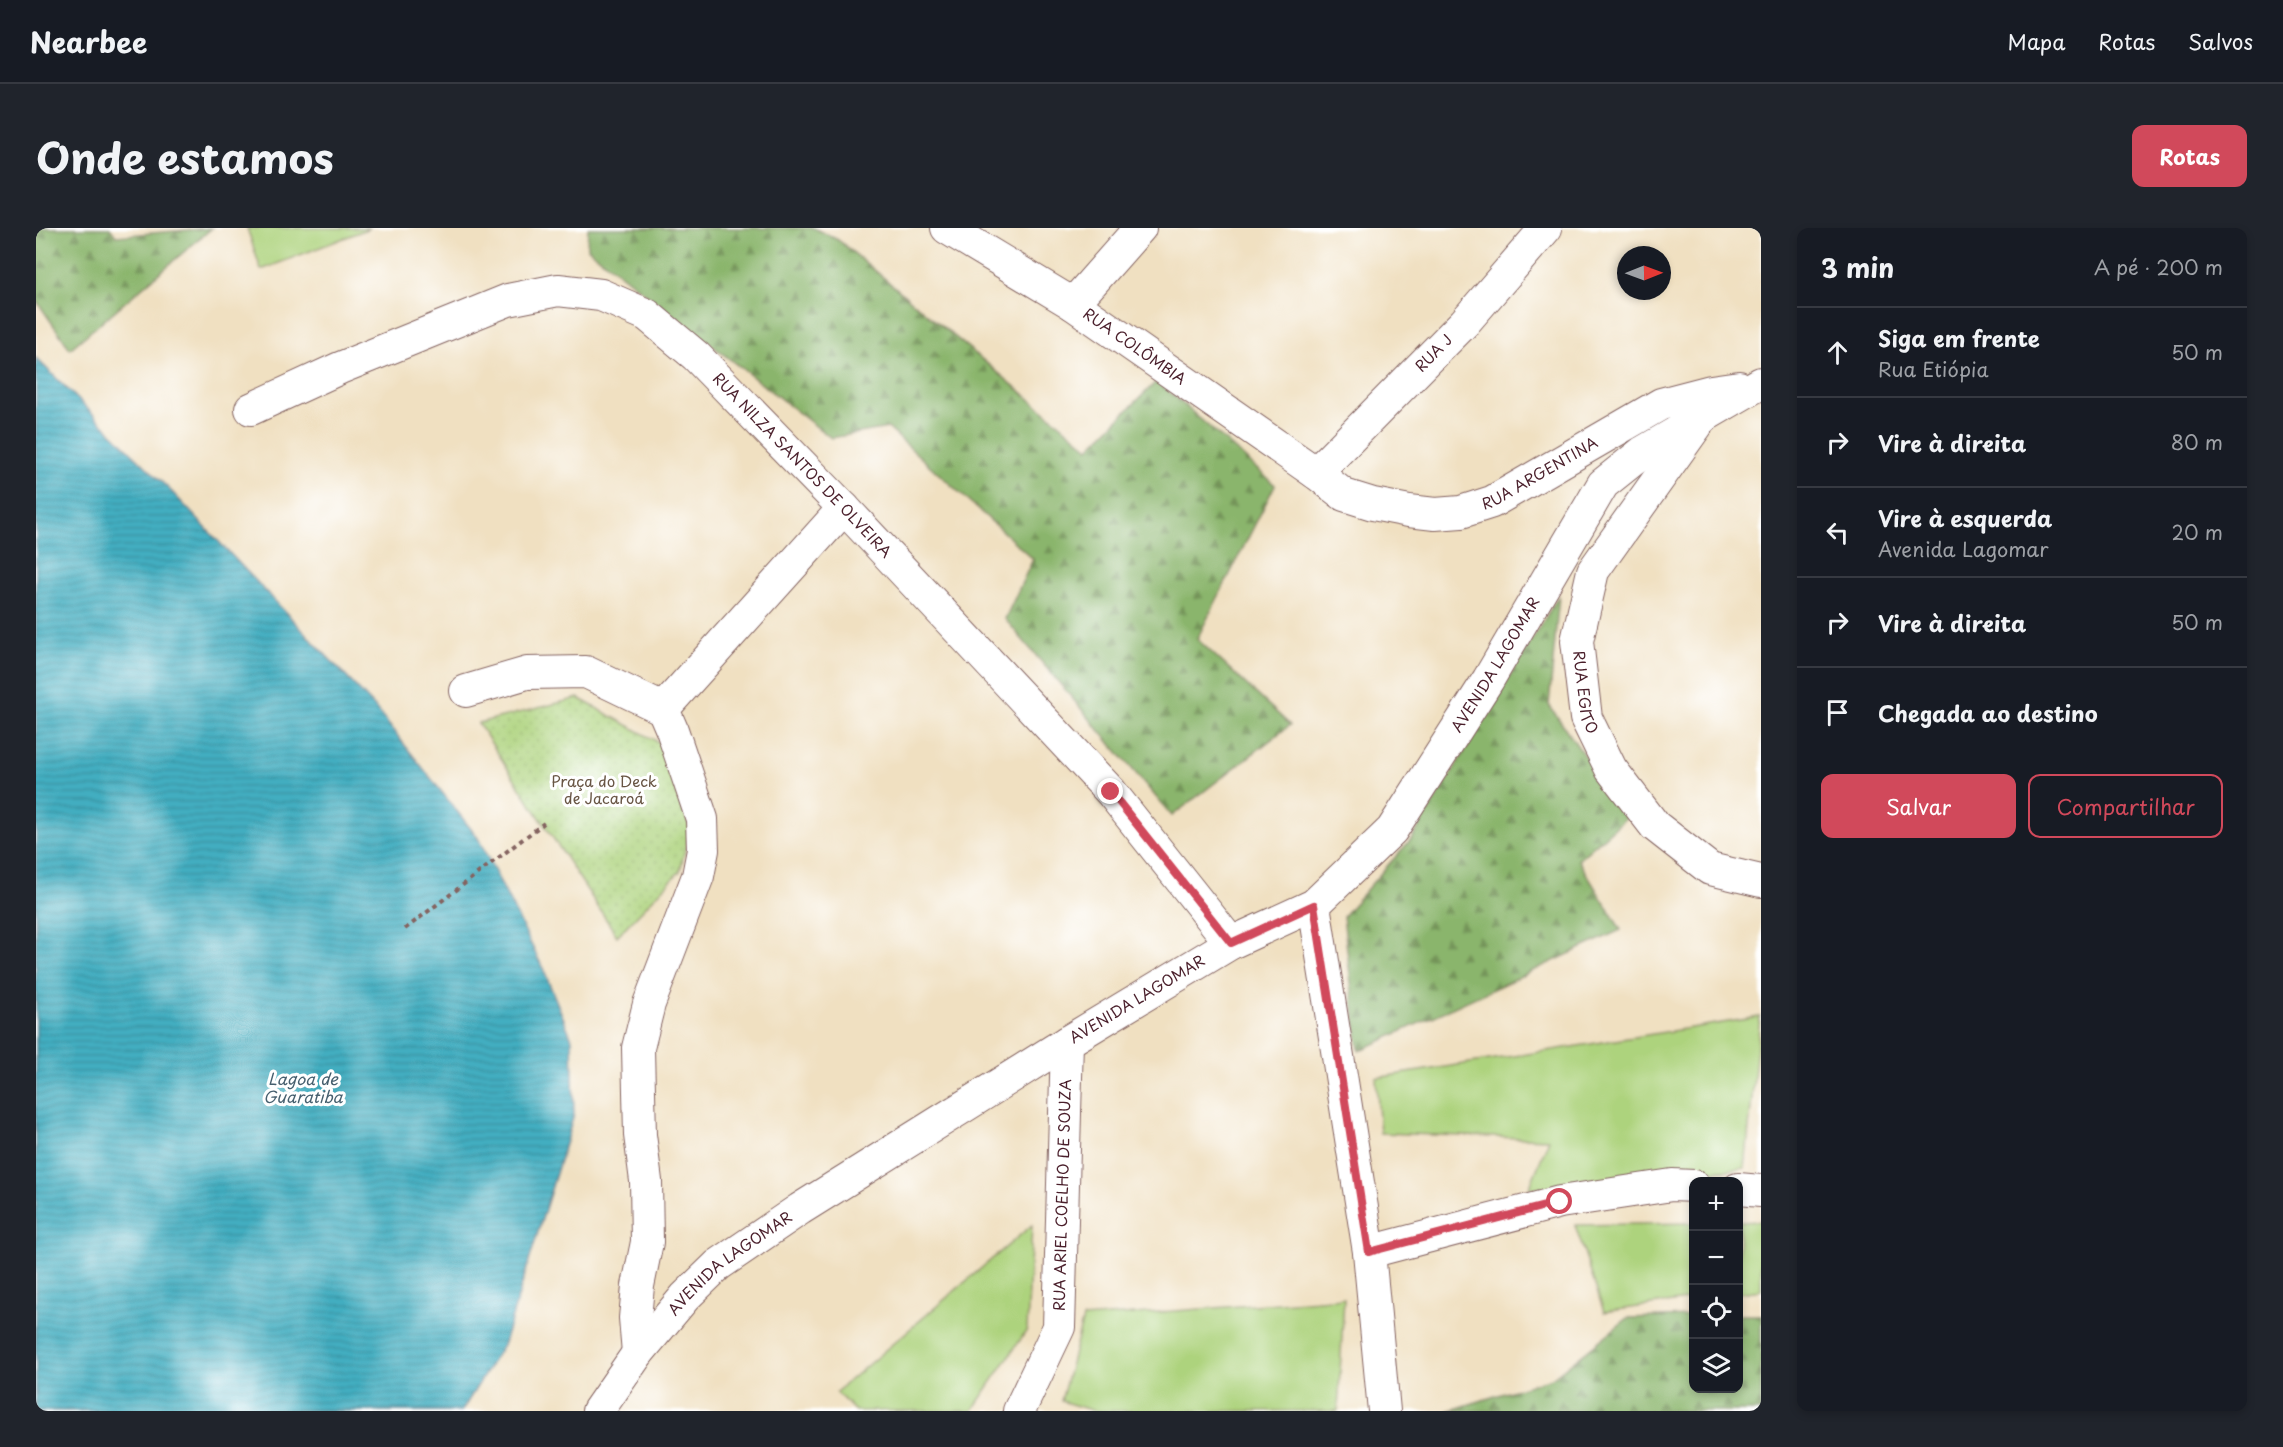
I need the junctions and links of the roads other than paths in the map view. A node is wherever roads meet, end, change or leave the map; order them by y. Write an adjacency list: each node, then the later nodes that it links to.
1 (947, 228): 4 (street, RUA COLÔMBIA)
2 (1140, 228): 4 (street)
3 (1546, 228): 8 (street, RUA J)
4 (1073, 304): 8 (street, RUA COLÔMBIA)
5 (1761, 383): 7 (street, AVENIDA LAGOMAR); 8 (street, RUA ARGENTINA)
6 (251, 409): 9 (street, RUA NILZA SANTOS DE OLVEIRA)
7 (1702, 417): 12 (street, RUA EGITO); 13 (street, AVENIDA LAGOMAR)
8 (1316, 473)
9 (844, 508): 11 (street); 14 (street, RUA NILZA SANTOS DE OLVEIRA)
10 (466, 691): 11 (street)
11 (663, 709): 20 (street)
12 (1761, 881)
13 (1314, 905): 14 (street, AVENIDA LAGOMAR); 19 (street)
14 (1231, 943): 15 (street, AVENIDA LAGOMAR)
15 (1067, 1042): 20 (street, AVENIDA LAGOMAR); 22 (street, RUA ARIEL COELHO DE SOUZA)
16 (1689, 1186): 19 (street)
17 (1743, 1190): 18 (street)
18 (1761, 1191)
19 (1369, 1252): 23 (street)
20 (638, 1353): 21 (street, AVENIDA LAGOMAR)
21 (598, 1411)
22 (1019, 1411)
23 (1384, 1411)

